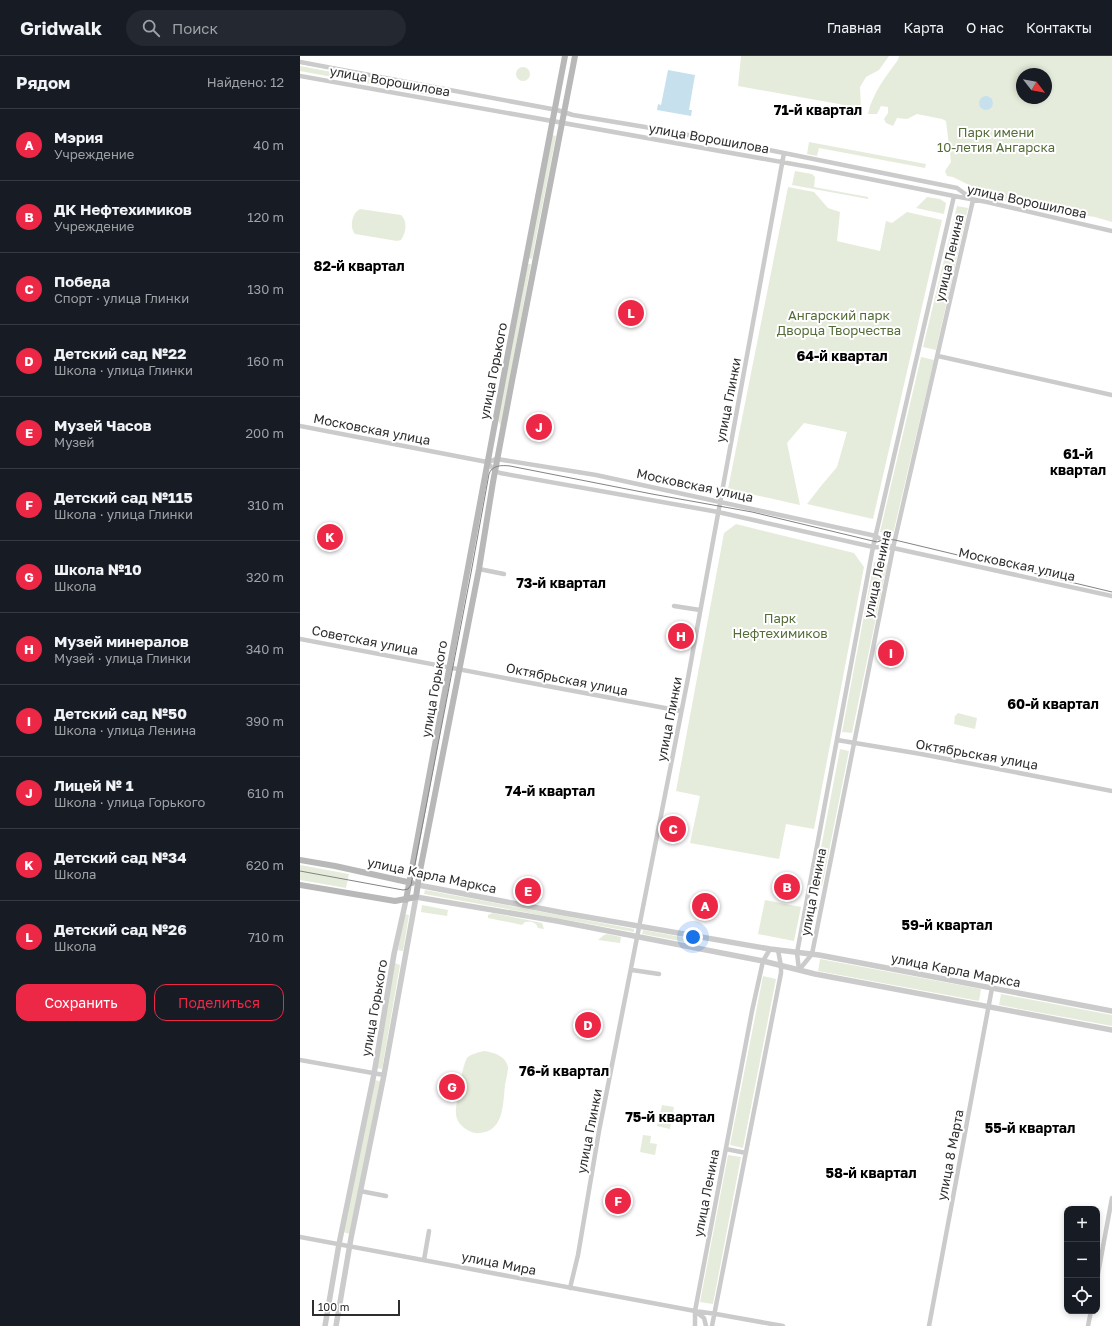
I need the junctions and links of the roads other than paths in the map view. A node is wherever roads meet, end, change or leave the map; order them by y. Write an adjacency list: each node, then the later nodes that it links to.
1 (565, 56): 5 (main road, улица Горького)
2 (575, 56): 6 (main road, улица Горького)
3 (300, 62): 5 (street, улица Ворошилова)
4 (300, 76): 7 (street, улица Ворошилова)
5 (555, 110): 6 (street, улица Ворошилова); 7 (main road, улица Горького)
6 (564, 112): 8 (main road, улица Горького); 9 (street, улица Ворошилова)
7 (552, 122): 8 (street, улица Ворошилова); 19 (main road, улица Горького)
8 (561, 123): 10 (street, улица Ворошилова); 18 (main road, улица Горького)
9 (784, 153): 10 (street, улица Глинки); 11 (street, улица Ворошилова)
10 (783, 163): 12 (street, улица Ворошилова); 21 (street, улица Глинки)
11 (957, 188): 13 (street, улица Ленина)
12 (954, 196): 13 (street, улица Ворошилова); 23 (street, улица Ленина)
13 (974, 200): 14 (street, улица Ворошилова); 15 (street, улица Ленина)
14 (1112, 231)
15 (938, 356): 16 (street); 25 (street, улица Ленина)
16 (1112, 395)
17 (300, 426): 19 (street, Московская улица)
18 (497, 459): 19 (street, Московская улица); 20 (main road, улица Горького); 21 (street, Московская улица)
19 (487, 462): 20 (street); 32 (main road, улица Горького)
20 (495, 471): 22 (street, Московская улица); 26 (main road, улица Горького)
21 (720, 501): 22 (street, улица Глинки); 23 (street, Московская улица)
22 (718, 512): 24 (street, Московская улица); 30 (street, улица Глинки)
23 (876, 536): 24 (street, улица Ленина); 25 (street, Московская улица)
24 (873, 547): 25 (street, Московская улица); 35 (street, улица Ленина)
25 (893, 548): 28 (street, Московская улица); 36 (street, улица Ленина)
26 (479, 569): 27 (street); 33 (main road, улица Горького)
27 (504, 574)
28 (1112, 596)
29 (674, 606): 30 (street)
30 (700, 610): 34 (street, улица Глинки)
31 (300, 639): 32 (street, Советская улица)
32 (450, 668): 33 (street, Октябрьская улица); 39 (main road, улица Горького)
33 (459, 669): 34 (street, Октябрьская улица); 41 (main road, улица Горького)
34 (681, 711): 44 (street, улица Глинки)
35 (837, 740): 36 (street, Октябрьская улица); 48 (street, улица Ленина)
36 (854, 743): 37 (street, Октябрьская улица); 50 (street, улица Ленина)
37 (1112, 791)
38 (300, 860): 39 (main road, улица Карла Маркса)
39 (409, 882): 41 (main road, улица Карла Маркса); 43 (main road, улица Горького)
40 (300, 885): 43 (main road, улица Карла Маркса)
41 (418, 885): 42 (main road, улица Горького); 44 (street, улица Карла Маркса)
42 (416, 897): 43 (main road, улица Карла Маркса); 45 (street, улица Карла Маркса); 51 (street, улица Горького)
43 (406, 900): 49 (street, улица Горького)
44 (640, 925): 45 (street, улица Глинки); 46 (street, улица Карла Маркса)
45 (637, 937): 52 (street, улица Карла Маркса); 54 (street, улица Глинки)
46 (770, 949): 47 (street, улица Карла Маркса); 52 (street, улица Ленина)
47 (778, 950): 48 (street, улица Карла Маркса); 53 (street)
48 (796, 953): 50 (street, улица Карла Маркса); 55 (street)
49 (394, 954): 51 (street); 62 (street, улица Горького)
50 (812, 954): 55 (street, улица Ленина); 57 (street, улица Карла Маркса)
51 (405, 956): 63 (street, улица Горького)
52 (763, 961): 53 (street, улица Карла Маркса); 64 (street, улица Ленина)
53 (781, 966): 55 (street, улица Карла Маркса); 65 (street)
54 (632, 970): 56 (street); 76 (street, улица Глинки)
55 (799, 970): 58 (street, улица Карла Маркса)
56 (659, 974)
57 (992, 988): 58 (street, улица 8 Марта); 59 (street, улица Карла Маркса)
58 (988, 1006): 60 (street, улица Карла Маркса); 86 (street, улица 8 Марта)
59 (1112, 1011)
60 (1112, 1030)
61 (300, 1060): 62 (street)
62 (374, 1074): 63 (street); 72 (street, улица Горького)
63 (384, 1076): 66 (street, улица Горького)
64 (726, 1149): 65 (street); 77 (street, улица Ленина)
65 (746, 1153): 78 (street)
66 (360, 1191): 67 (street); 73 (street, улица Горького)
67 (386, 1196)
68 (1112, 1198): 69 (street)
69 (1110, 1223): 75 (street)
70 (429, 1231): 74 (street)
71 (300, 1237): 72 (street, улица Мира)
72 (339, 1244): 73 (street, улица Мира); 80 (street, улица Горького)
73 (350, 1246): 74 (street, улица Мира); 81 (street, улица Горького)
74 (424, 1260): 76 (street, улица Мира)
75 (1097, 1278)
76 (570, 1288): 77 (street, улица Мира)
77 (695, 1311): 78 (street, улица Мира); 82 (street, улица Ленина); 83 (street)
78 (716, 1314): 84 (street); 85 (street, улица Мира)
79 (1090, 1314): 87 (street)
80 (325, 1326)
81 (336, 1326)
82 (695, 1326)
83 (706, 1326)
84 (712, 1326)
85 (782, 1326)
86 (929, 1326)
87 (1088, 1326)

